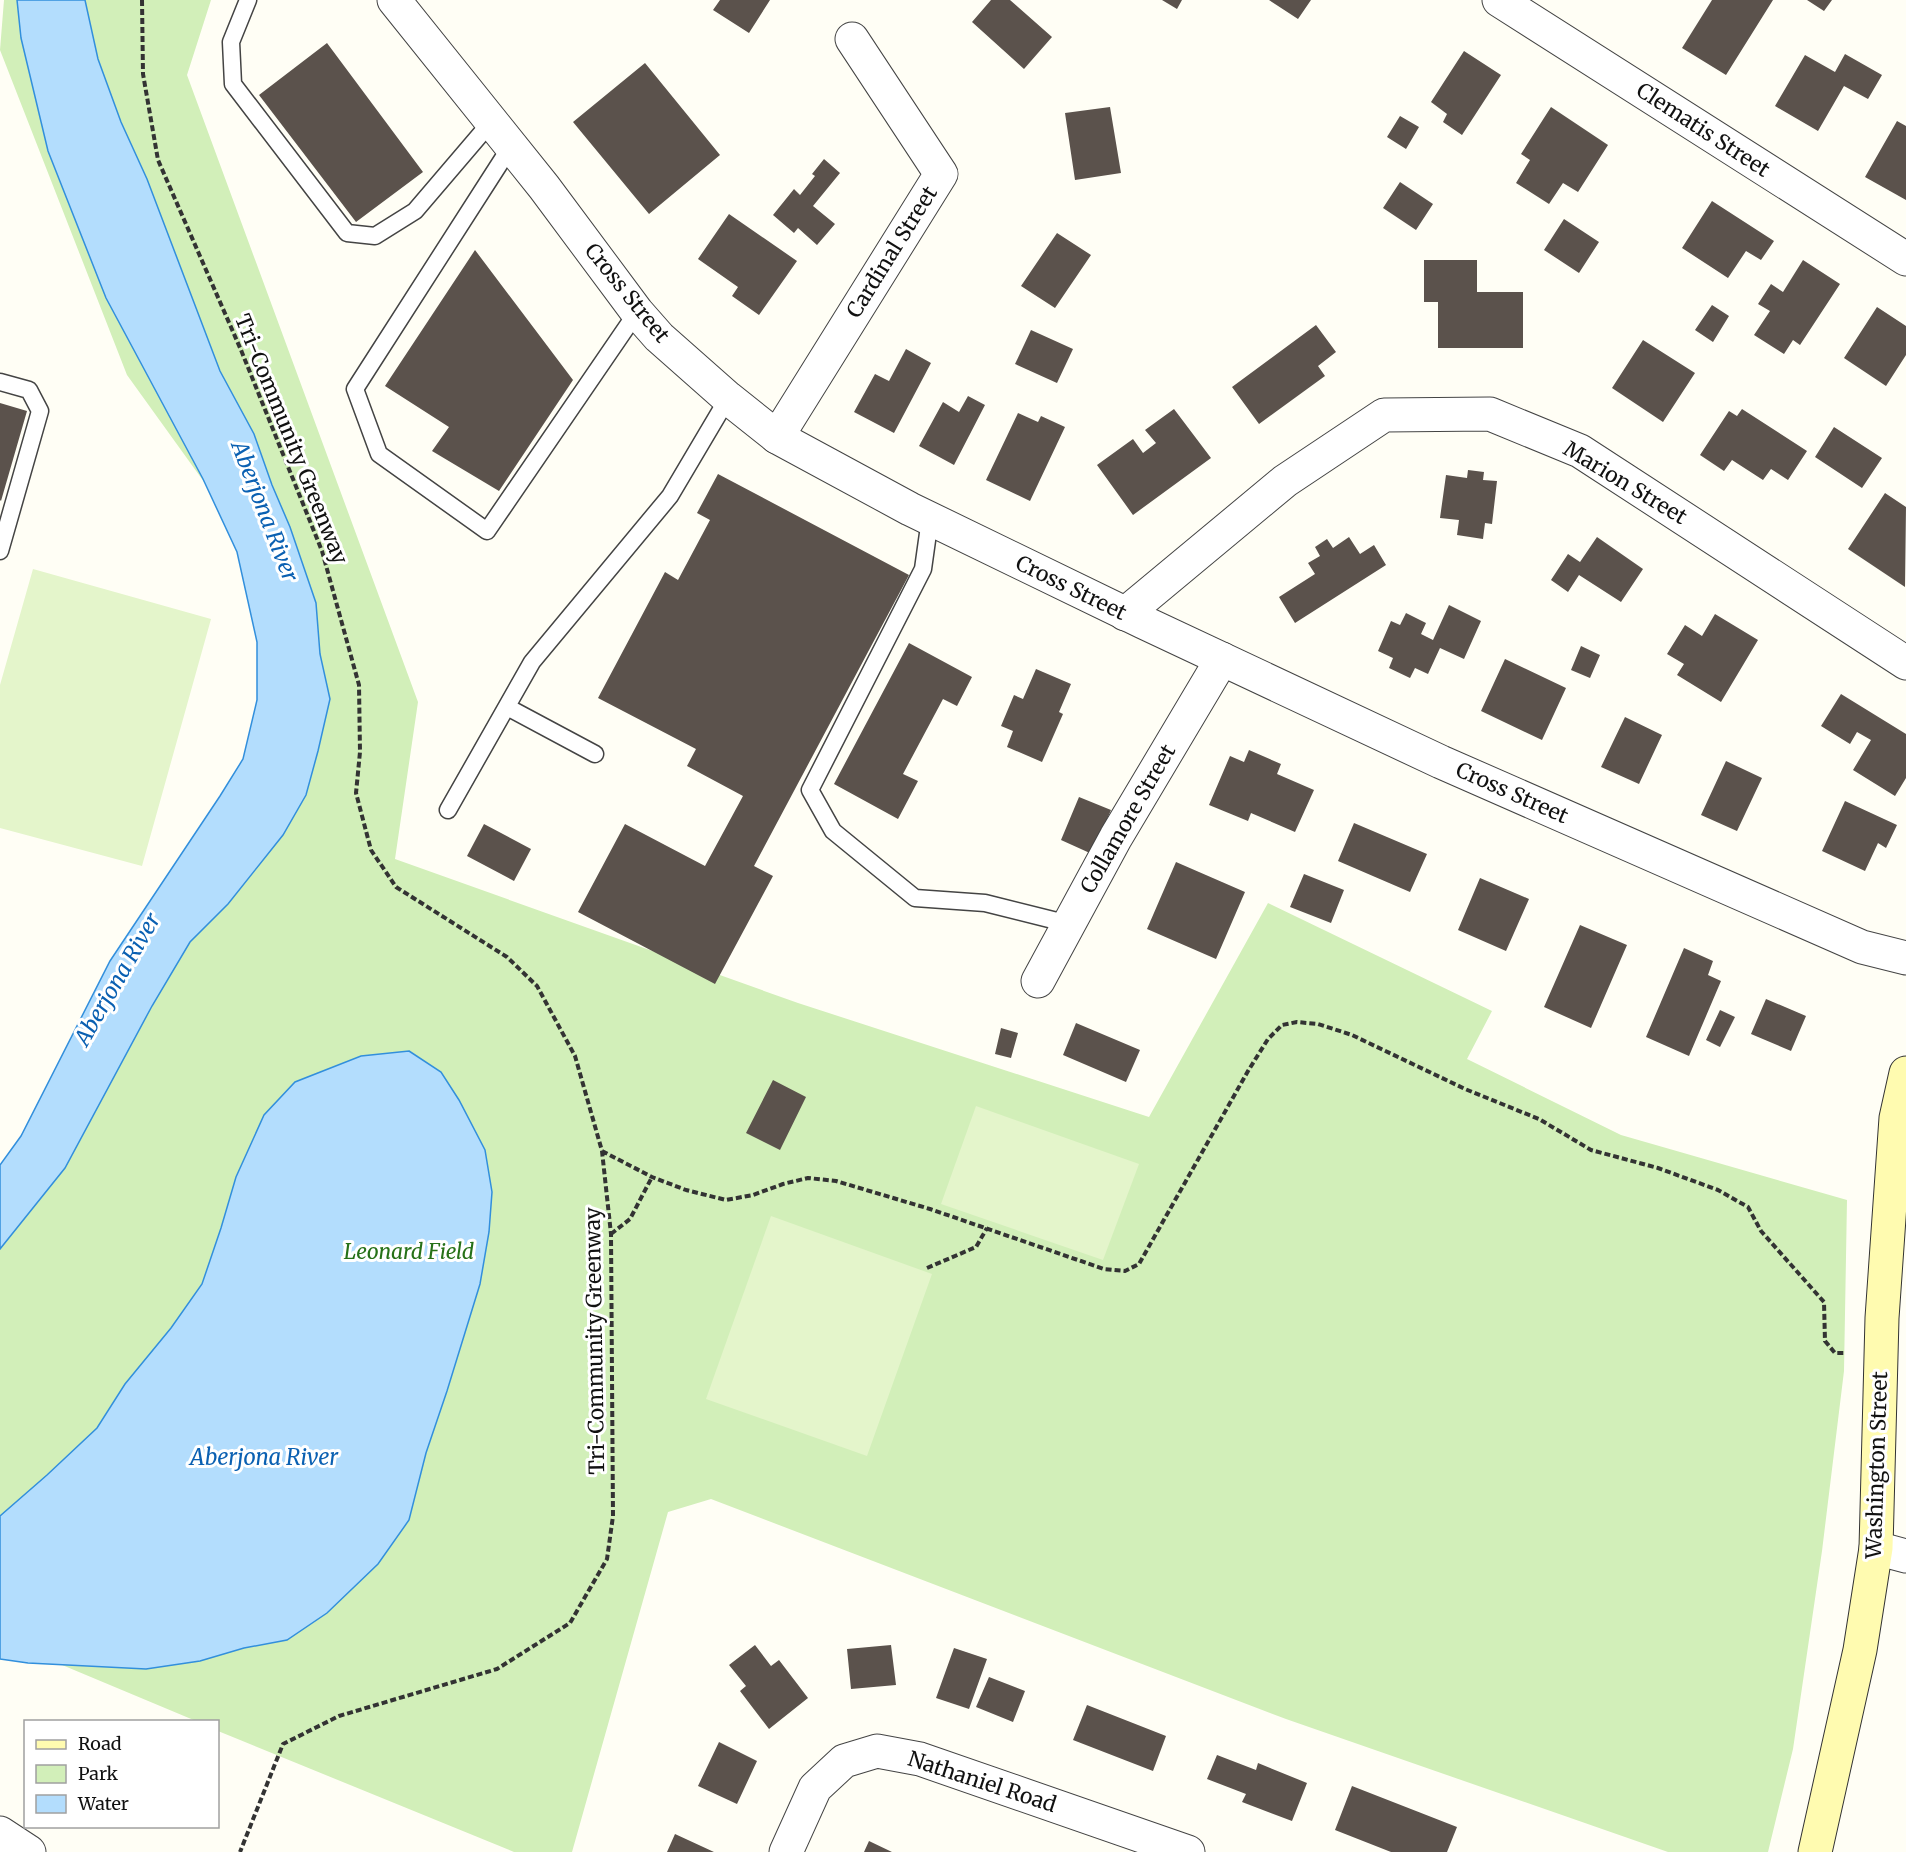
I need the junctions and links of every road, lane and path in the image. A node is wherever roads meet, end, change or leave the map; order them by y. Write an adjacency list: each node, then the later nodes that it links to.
1 (142, 0): 26 (path, Tri-Community Greenway)
2 (248, 0): 8 (lane)
3 (394, 0): 8 (street, Cross Street)
4 (1499, 0): 7 (street, Clematis Street)
5 (1544, 0): 7 (street)
6 (852, 39): 13 (street, Cardinal Street)
7 (1562, 40): 9 (street, Clematis Street)
8 (501, 134): 10 (street, Cross Street); 10 (lane)
9 (1906, 259)
10 (637, 312): 12 (street, Cross Street)
11 (0, 382): 15 (lane)
12 (728, 398): 13 (street, Cross Street); 19 (lane)
13 (777, 437): 14 (street, Cross Street)
14 (930, 519): 16 (street, Cross Street); 22 (lane)
15 (0, 550)
16 (1125, 614): 17 (street, Cross Street); 18 (street, Marion Street)
17 (1222, 659): 22 (street, Collamore Street); 23 (street, Cross Street)
18 (1906, 663)
19 (507, 707): 20 (lane); 21 (lane)
20 (595, 754)
21 (448, 810)
22 (1069, 924): 24 (street, Collamore Street)
23 (1906, 958)
24 (1038, 981)
25 (1906, 1073): 31 (main road, Washington Street)
26 (602, 1151): 27 (path); 29 (path, Tri-Community Greenway)
27 (652, 1177): 28 (path); 29 (path)
28 (987, 1228): 30 (path); 31 (path)
29 (611, 1234): 35 (path, Tri-Community Greenway)
30 (927, 1268)
31 (1882, 1354): 32 (main road, Washington Street)
32 (1891, 1552): 38 (main road, Washington Street)
33 (0, 1833): 34 (street)
34 (28, 1852)
35 (240, 1852)
36 (786, 1852): 37 (street, Nathaniel Road)
37 (1188, 1852)
38 (1815, 1852)

